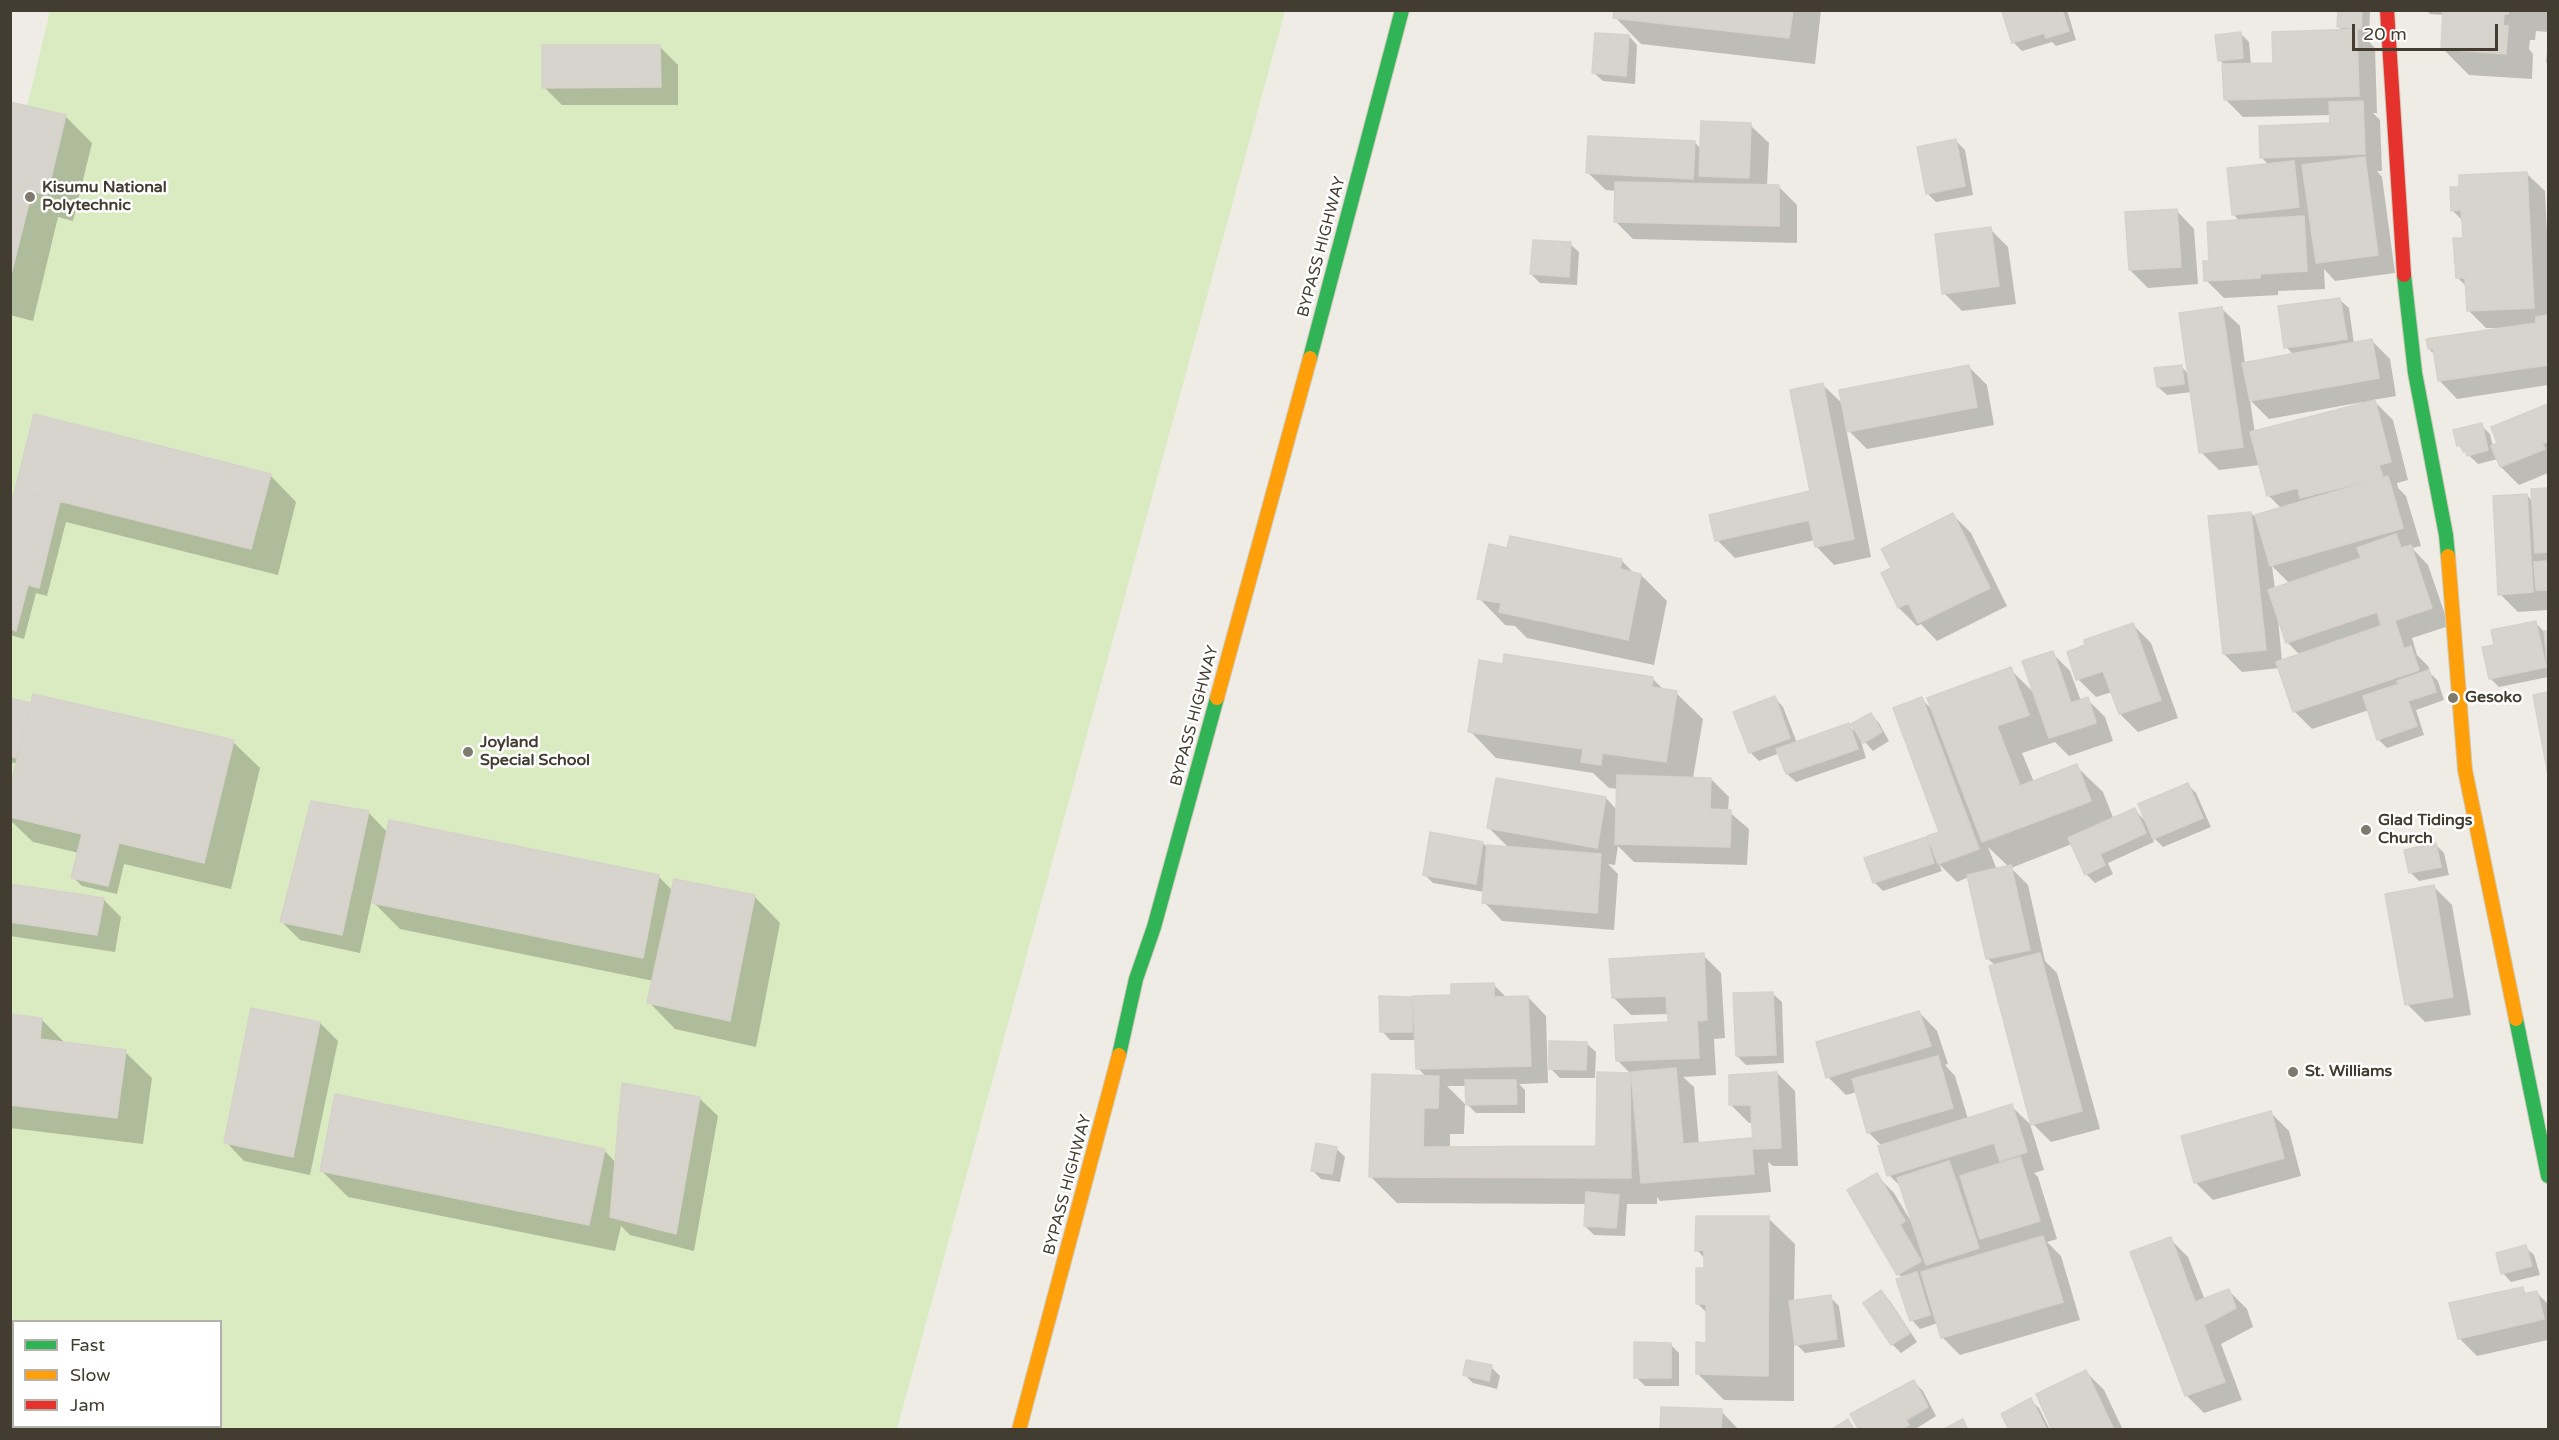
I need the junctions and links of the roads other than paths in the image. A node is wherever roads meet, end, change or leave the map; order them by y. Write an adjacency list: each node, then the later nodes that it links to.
1 (1402, 10): 4 (main road, BYPASS HIGHWAY)
2 (2387, 10): 3 (main road)
3 (2548, 1176)
4 (1019, 1430)

